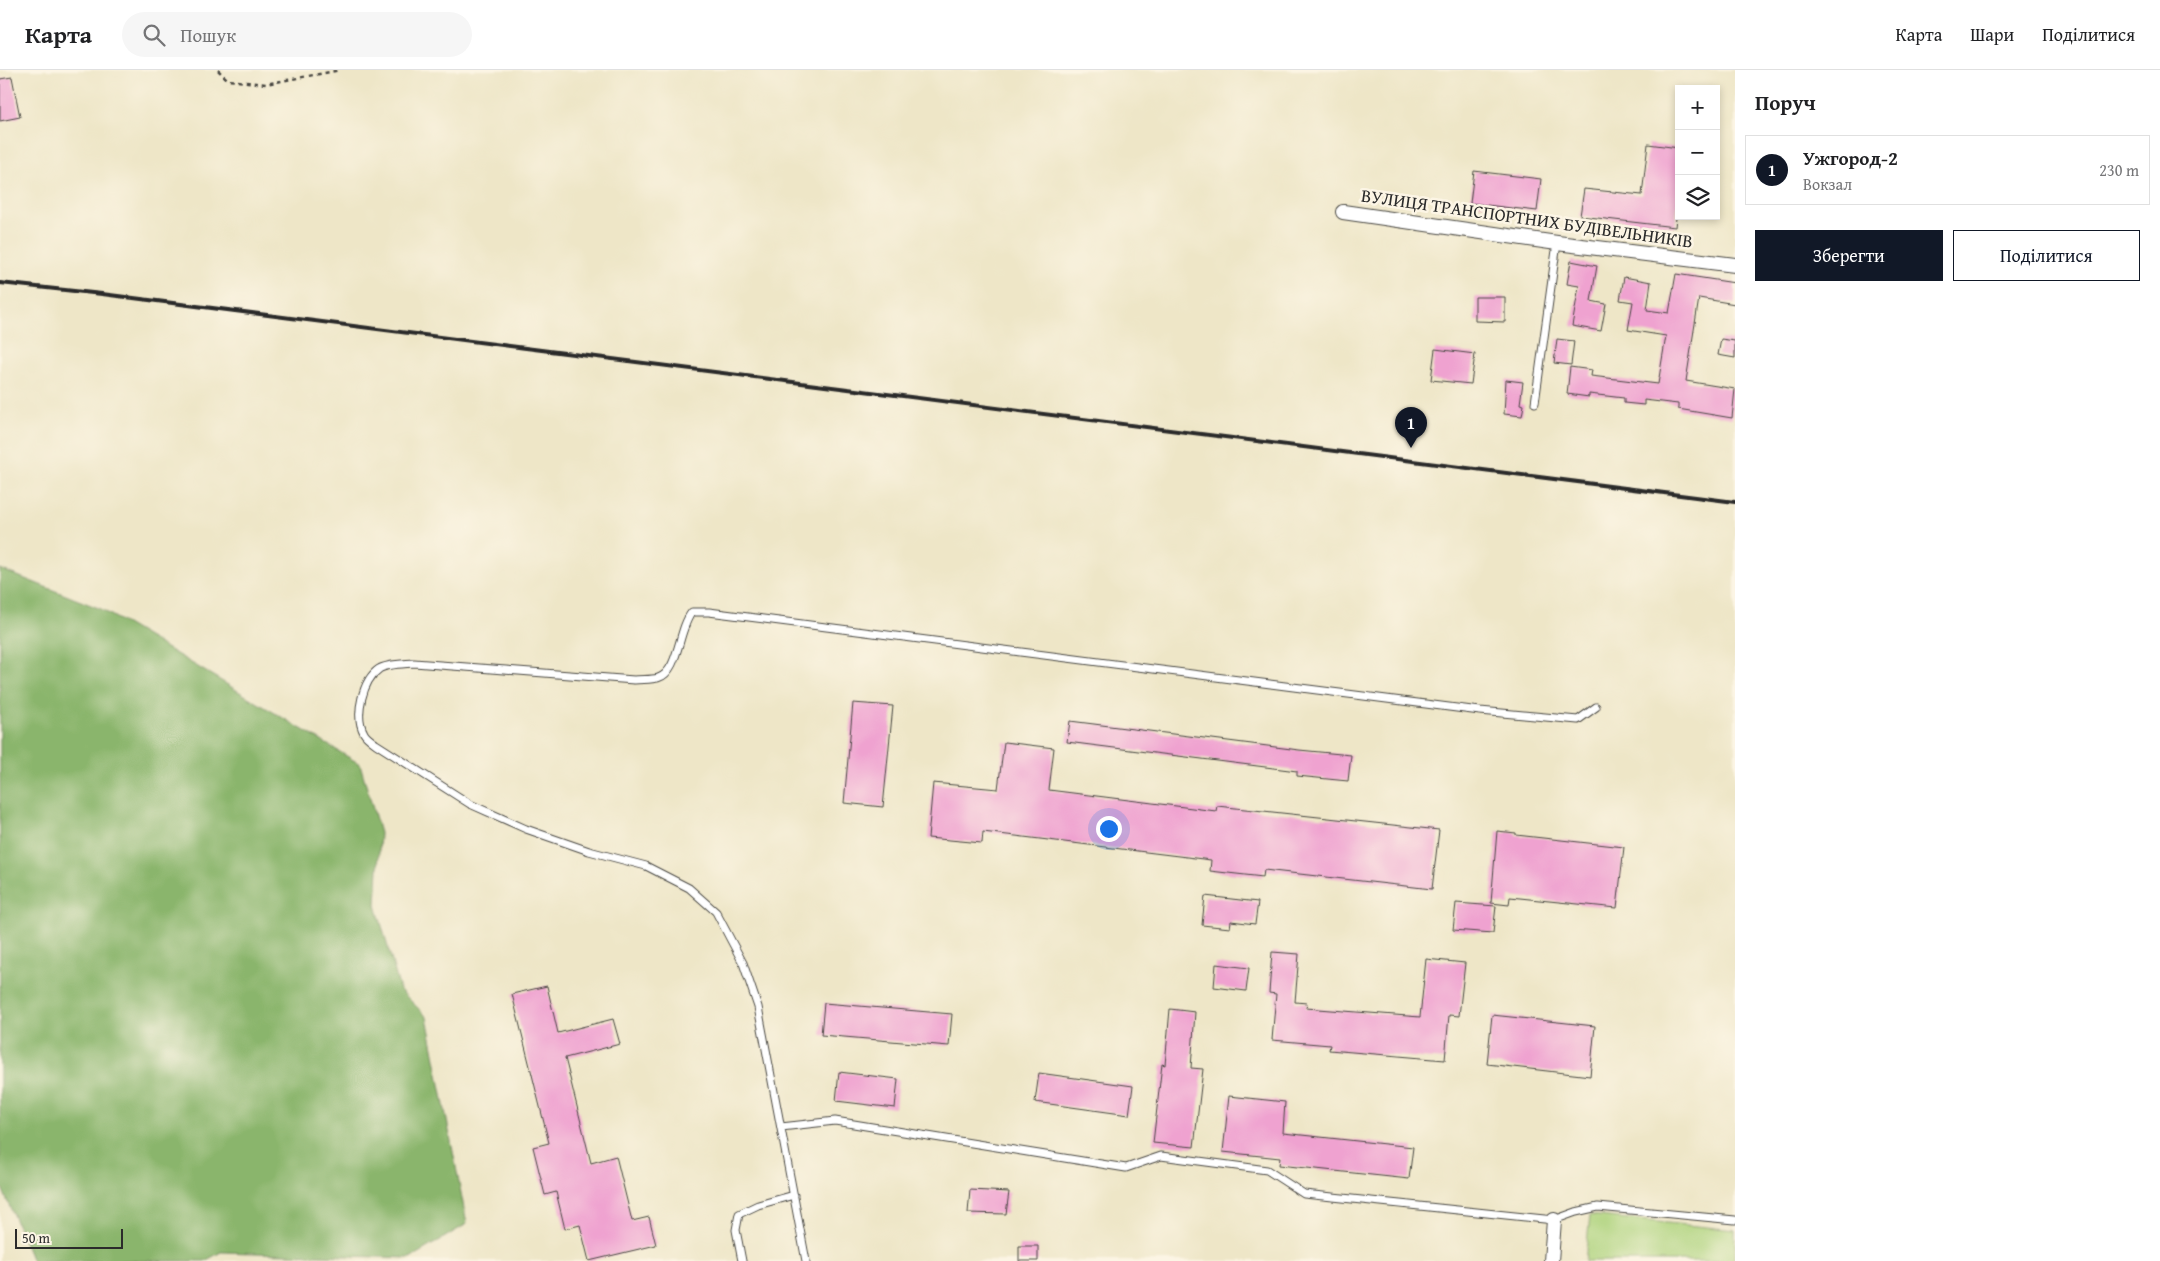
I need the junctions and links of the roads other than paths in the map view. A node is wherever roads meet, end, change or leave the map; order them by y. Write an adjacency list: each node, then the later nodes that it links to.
1 (1344, 212): 2 (street, ВУЛИЦЯ ТРАНСПОРТНИХ БУДІВЕЛЬНИКІВ)
2 (1557, 243): 3 (street, ВУЛИЦЯ ТРАНСПОРТНИХ БУДІВЕЛЬНИКІВ); 4 (lane)
3 (1735, 265)
4 (1535, 403)
5 (1596, 706): 6 (lane)
6 (781, 1127): 7 (lane); 8 (lane)
7 (794, 1195): 10 (lane); 11 (lane)
8 (1554, 1220): 9 (lane); 12 (street)
9 (1735, 1220)
10 (742, 1261)
11 (806, 1261)
12 (1551, 1261)

